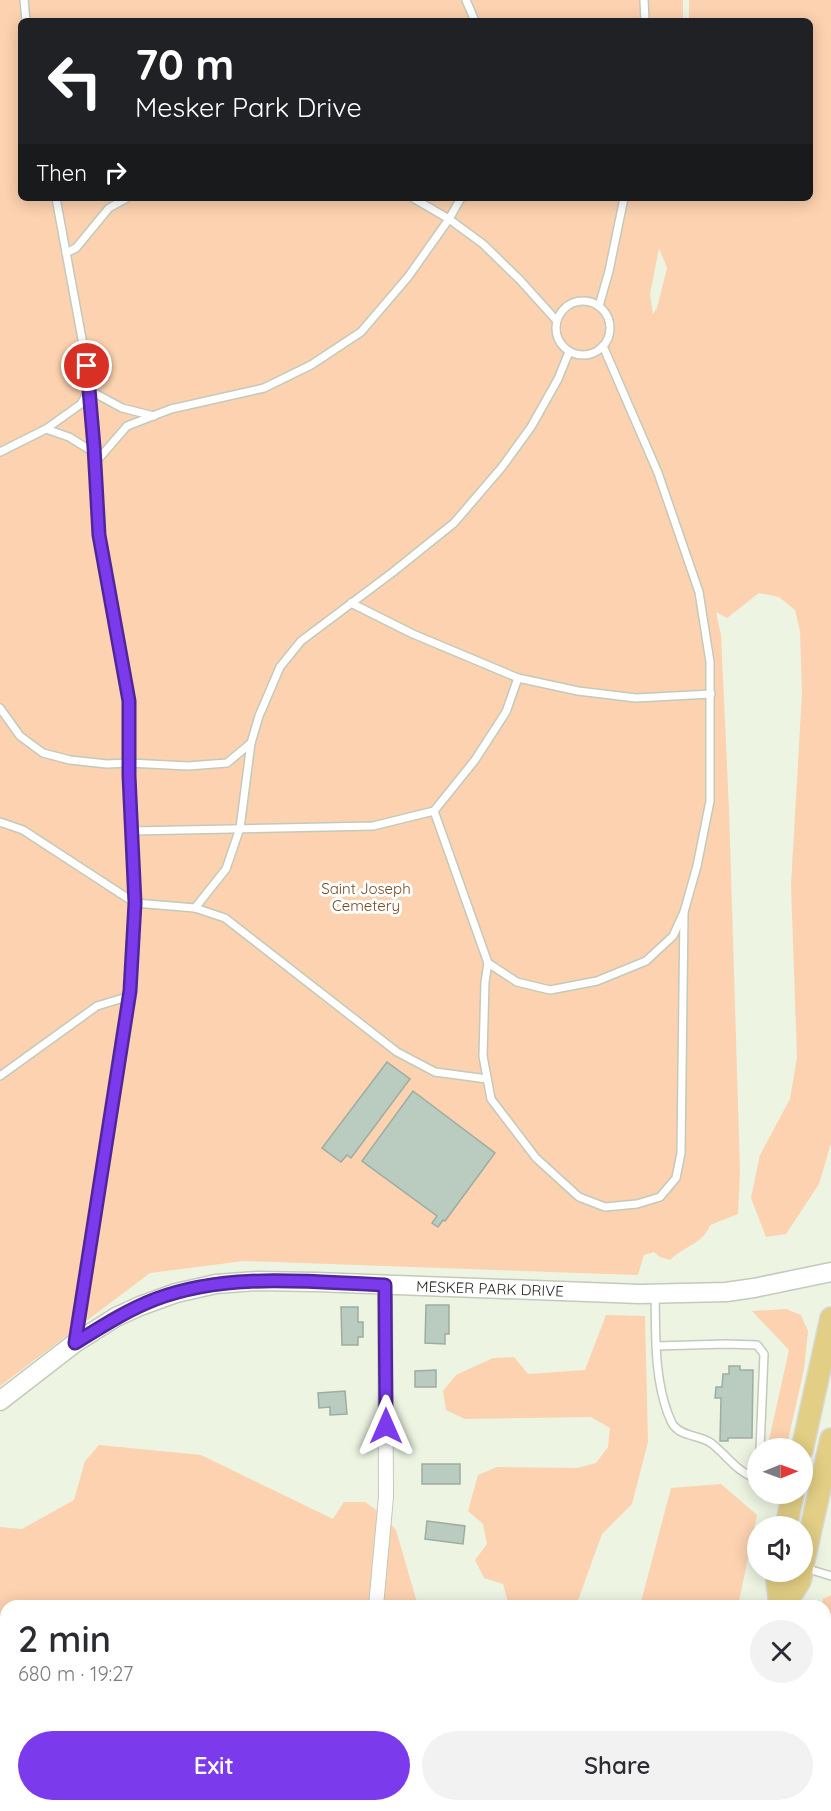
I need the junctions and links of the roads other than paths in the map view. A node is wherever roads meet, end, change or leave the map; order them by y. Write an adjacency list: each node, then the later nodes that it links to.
1 (24, 0): 4 (lane)
2 (466, 0): 5 (lane)
3 (644, 0): 6 (lane)
4 (26, 18)
5 (474, 18)
6 (645, 18)
7 (57, 201): 13 (lane)
8 (122, 201): 13 (lane)
9 (418, 201): 12 (lane)
10 (459, 201): 12 (lane)
11 (623, 201): 14 (lane)
12 (448, 219): 15 (lane); 19 (lane)
13 (66, 253): 18 (lane)
14 (599, 306): 15 (lane); 16 (lane)
15 (556, 320): 17 (lane)
16 (603, 346): 17 (lane); 26 (lane)
17 (569, 352): 24 (lane)
18 (89, 390): 19 (lane); 20 (lane); 22 (lane)
19 (154, 416): 23 (lane)
20 (46, 429): 21 (lane); 22 (lane)
21 (0, 452)
22 (95, 453): 23 (lane)
23 (95, 463): 29 (lane)
24 (351, 603): 25 (lane); 28 (lane)
25 (518, 678): 26 (lane); 30 (lane)
26 (711, 694): 36 (lane)
27 (0, 708): 29 (lane)
28 (251, 743): 29 (lane); 32 (lane)
29 (129, 763): 33 (lane)
30 (434, 811): 32 (lane); 37 (lane)
31 (0, 822): 34 (lane)
32 (240, 828): 33 (lane); 35 (lane)
33 (132, 831): 34 (lane)
34 (135, 903): 35 (lane); 38 (lane)
35 (195, 908): 40 (lane)
36 (684, 912): 37 (lane); 40 (lane)
37 (488, 963): 40 (lane)
38 (130, 996): 39 (lane); 45 (lane)
39 (0, 1076)
40 (487, 1079)
41 (831, 1272): 43 (street, MESKER PARK DRIVE)
42 (385, 1285): 43 (street, MESKER PARK DRIVE); 45 (street, MESKER PARK DRIVE); 57 (street)
43 (655, 1293): 46 (lane)
44 (831, 1318): 49 (main road)
45 (75, 1343): 47 (street, MESKER PARK DRIVE)
46 (656, 1346): 48 (lane); 51 (lane)
47 (0, 1401)
48 (760, 1438)
49 (805, 1438)
50 (831, 1439): 52 (main road)
51 (747, 1475)
52 (813, 1533)
53 (813, 1571): 54 (lane)
54 (831, 1575)
55 (778, 1582): 58 (main road)
56 (799, 1582): 59 (main road)
57 (377, 1600)
58 (781, 1600)
59 (786, 1600)

